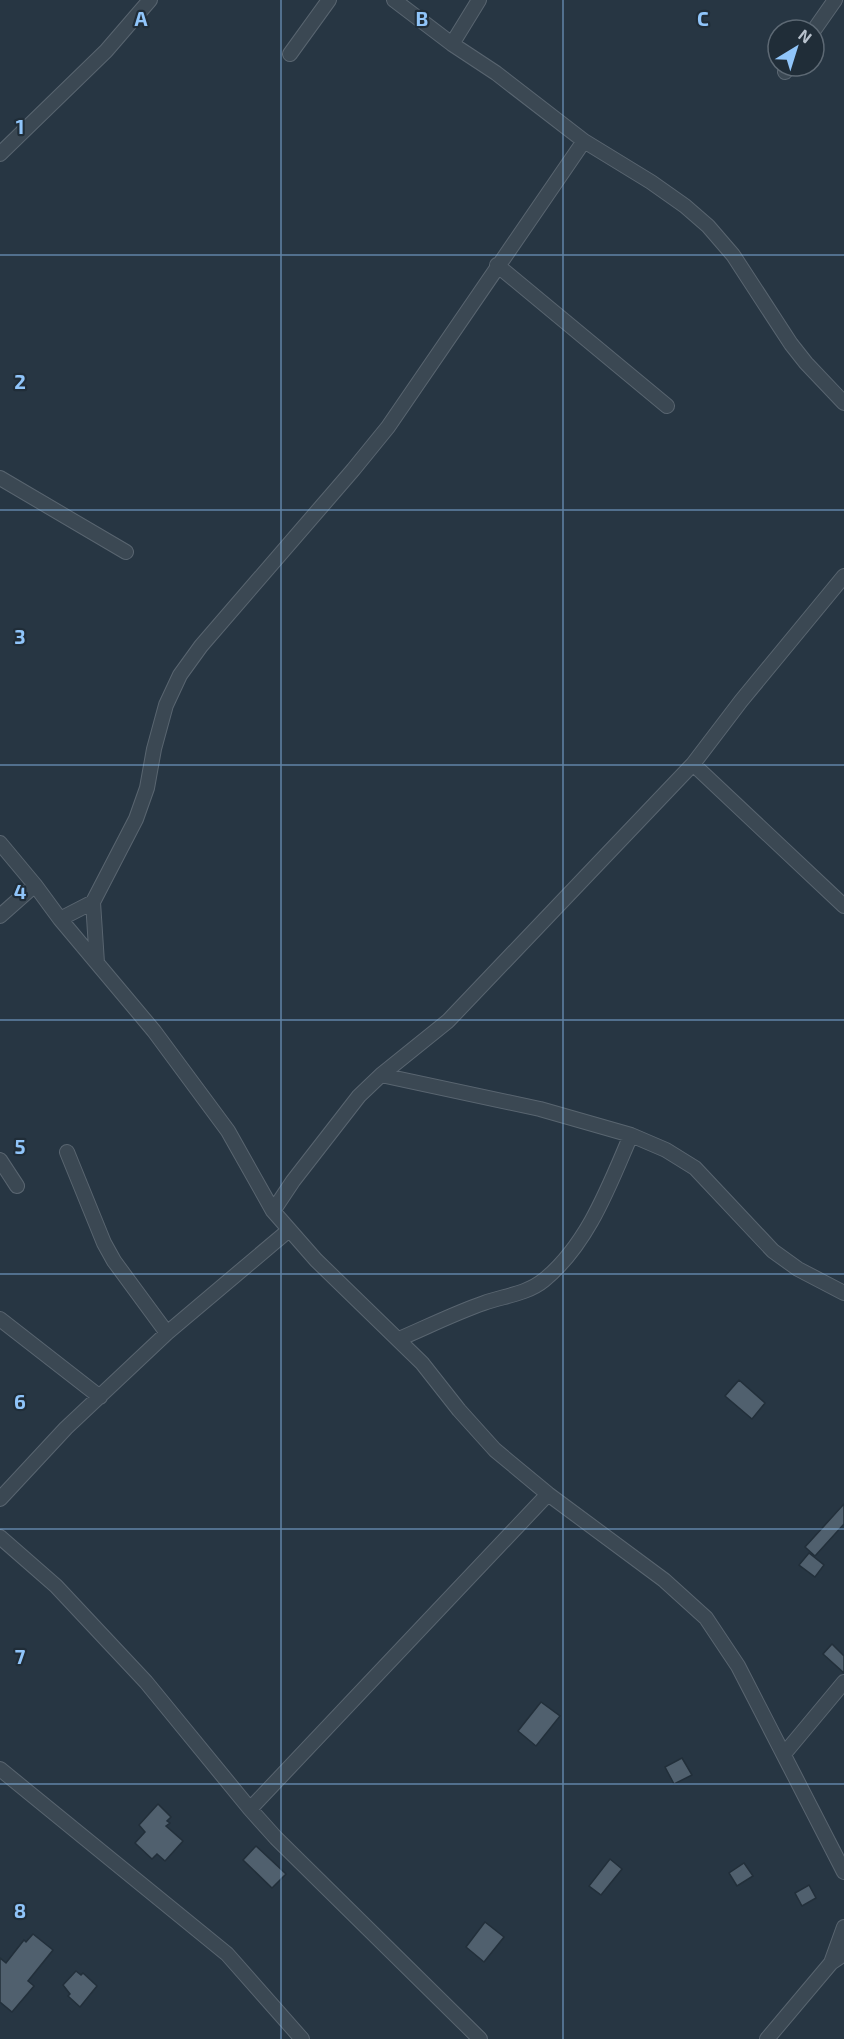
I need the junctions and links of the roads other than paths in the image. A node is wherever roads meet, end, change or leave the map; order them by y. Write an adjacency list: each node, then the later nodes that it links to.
1 (150, 0): 10 (street)
2 (329, 0): 8 (street)
3 (394, 0): 7 (street)
4 (479, 0): 7 (street)
5 (834, 0): 6 (street)
6 (822, 18)
7 (452, 44): 9 (street)
8 (290, 54)
9 (584, 141): 11 (street); 12 (street)
10 (0, 154)
11 (497, 266): 13 (street); 20 (street)
12 (844, 403)
13 (667, 406)
14 (0, 478): 15 (street)
15 (126, 552)
16 (844, 576): 17 (street)
17 (693, 764): 21 (street); 25 (street)
18 (0, 843): 19 (street)
19 (35, 885): 22 (street); 23 (street)
20 (93, 902): 23 (street); 24 (street)
21 (844, 906)
22 (0, 916)
23 (60, 919): 24 (street)
24 (97, 963): 30 (street)
25 (381, 1074): 26 (street); 30 (street)
26 (631, 1135): 32 (street); 35 (street)
27 (67, 1152): 34 (street)
28 (0, 1160): 29 (street)
29 (17, 1186)
30 (273, 1211): 31 (street)
31 (289, 1230): 34 (street); 35 (street)
32 (844, 1293)
33 (0, 1319): 36 (street)
34 (167, 1333): 36 (street)
35 (399, 1339): 37 (street)
36 (100, 1397): 38 (street)
37 (548, 1494): 41 (street); 43 (street)
38 (0, 1499)
39 (0, 1537): 43 (street)
40 (844, 1682): 41 (street)
41 (784, 1754): 44 (street)
42 (0, 1769): 48 (street)
43 (250, 1809): 49 (street)
44 (844, 1872)
45 (844, 1927): 47 (street)
46 (844, 1954): 47 (street)
47 (831, 1963): 50 (street)
48 (302, 2039)
49 (480, 2039)
50 (767, 2039)

